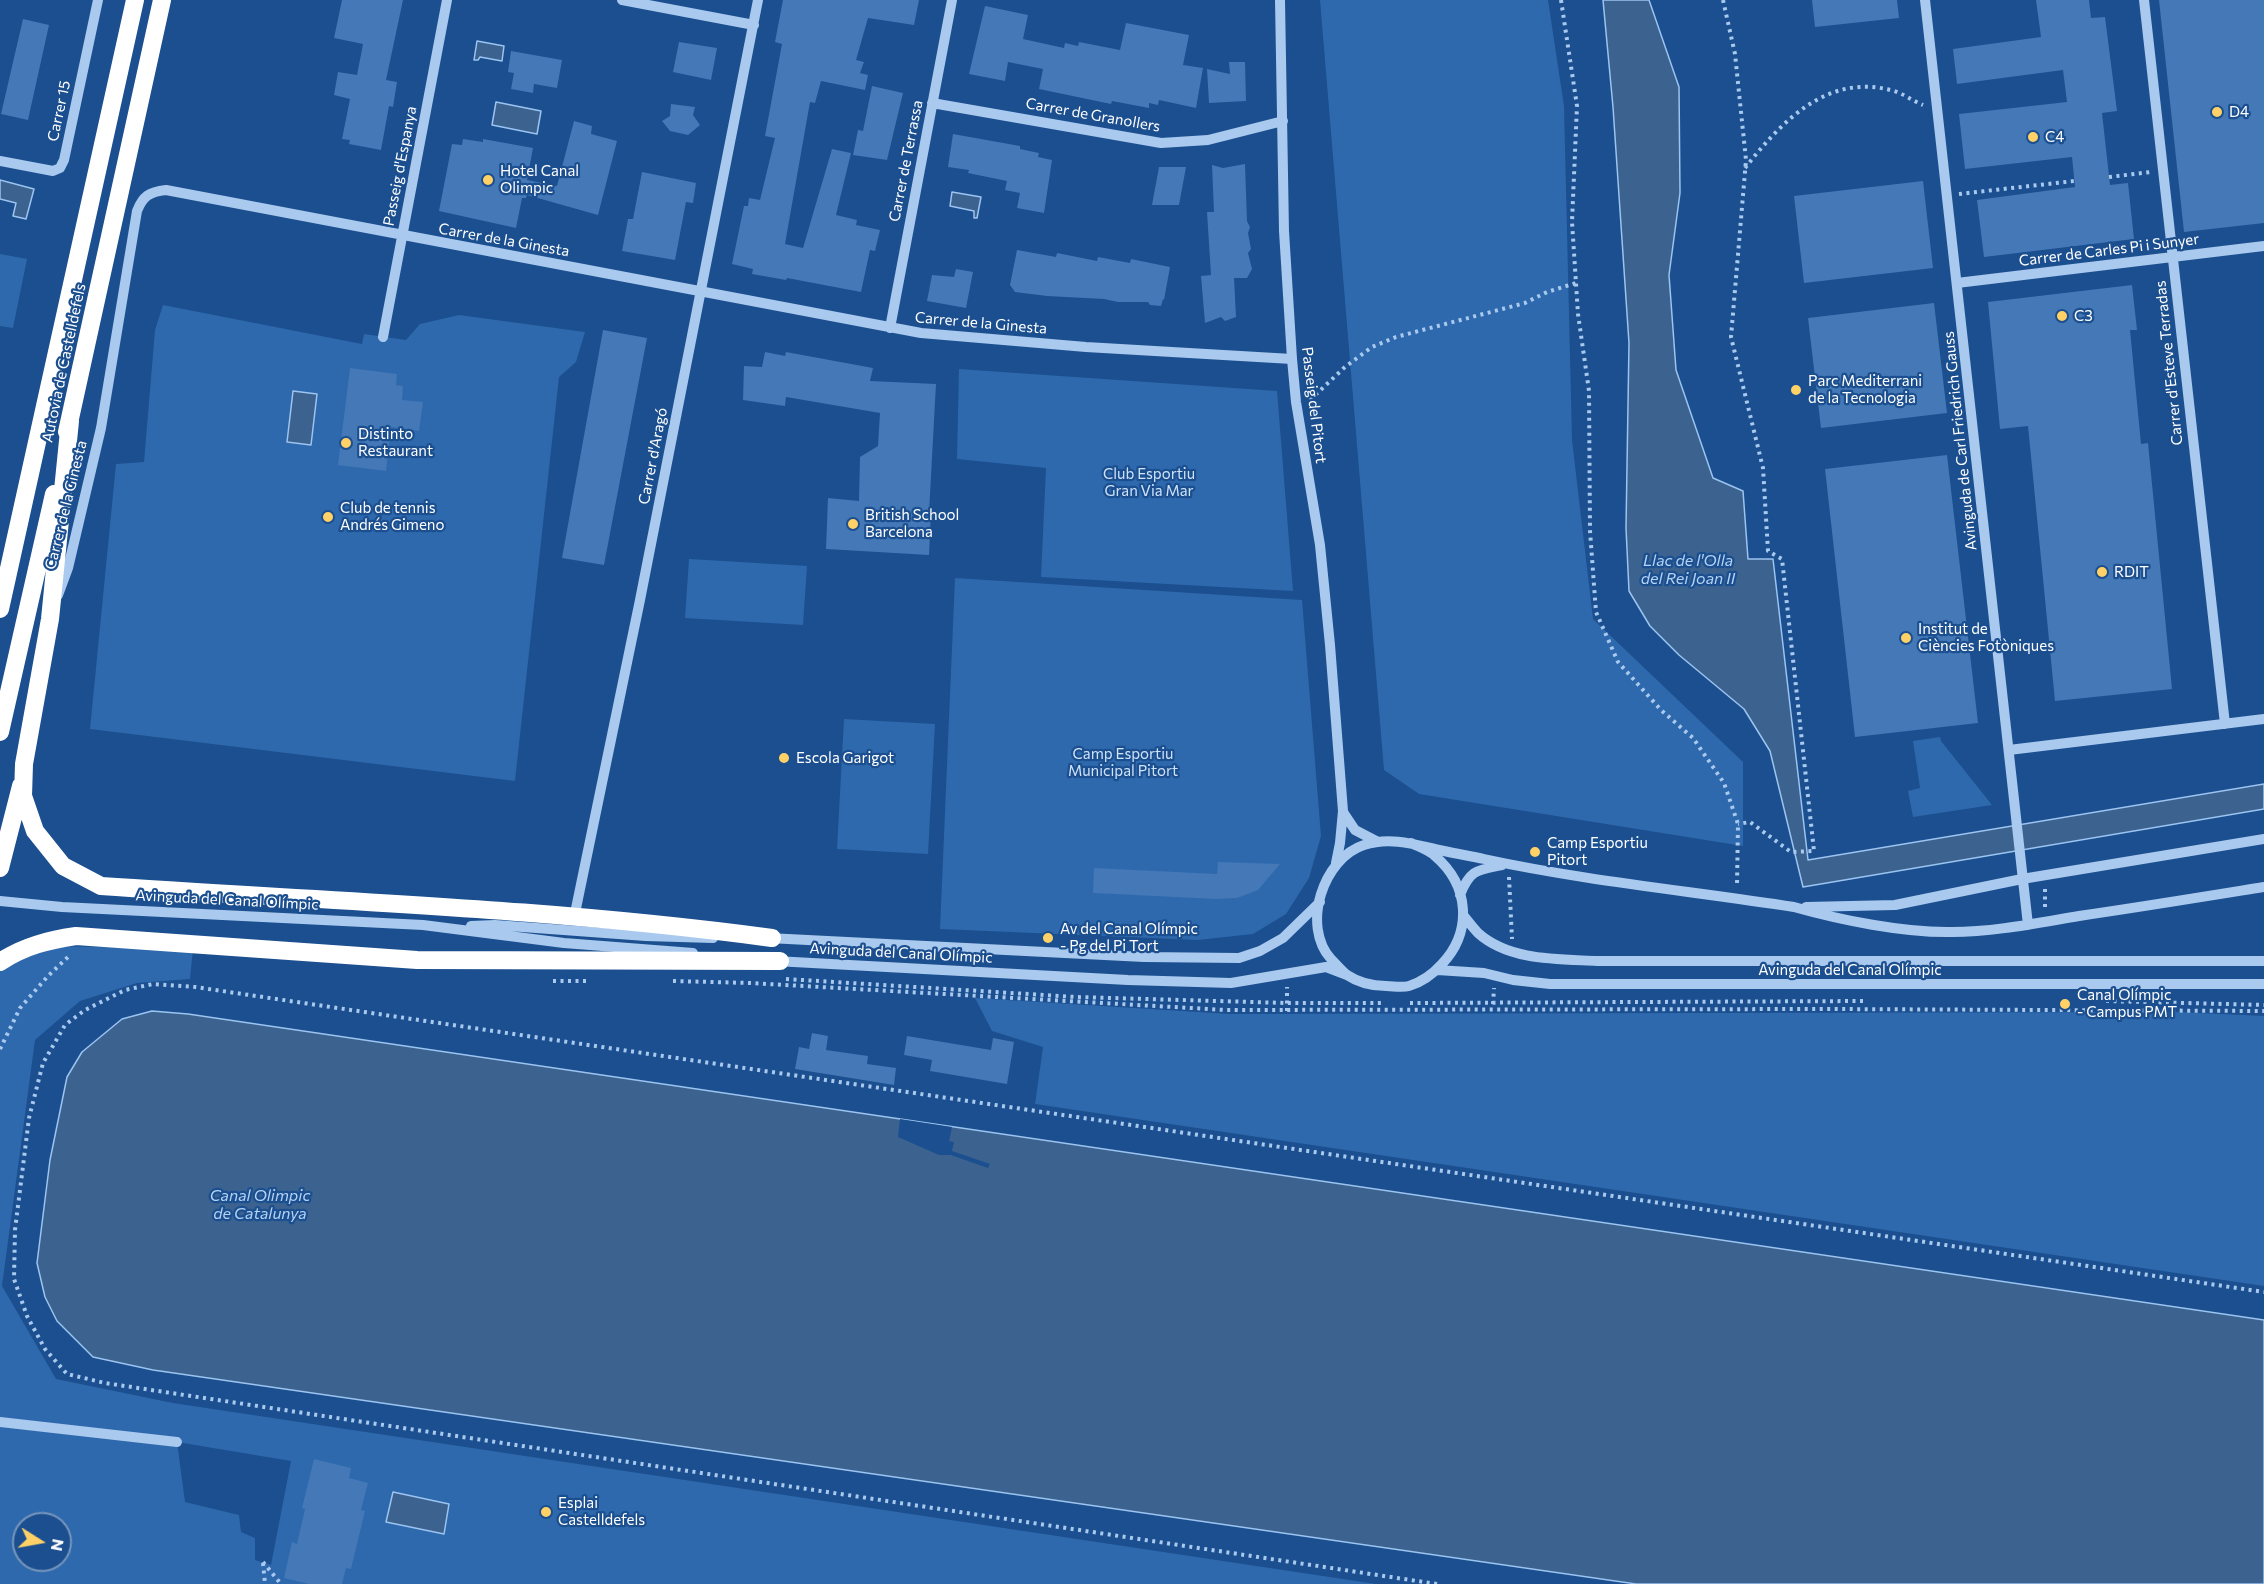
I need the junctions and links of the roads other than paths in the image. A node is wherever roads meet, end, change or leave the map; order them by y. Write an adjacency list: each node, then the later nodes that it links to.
1 (98, 0): 14 (street, Carrer 15)
2 (135, 0): 24 (highway, Autovia de Castelldefels)
3 (162, 0): 23 (highway, Autovia de Castelldefels)
4 (447, 0): 15 (street, Passeig d'Espanya)
5 (622, 0): 11 (street)
6 (758, 0): 11 (street, Carrer d'Aragó)
7 (952, 0): 12 (street, Carrer de Terrassa)
8 (1280, 0): 13 (street, Passeig del Pitort)
9 (1925, 0): 18 (street, Avinguda de Carl Friedrich Gauss)
10 (2144, 0): 17 (street, Carrer d'Esteve Terradas)
11 (753, 25): 19 (street, Carrer d'Aragó)
12 (932, 103): 13 (street, Carrer de Granollers); 20 (street, Carrer de Terrassa)
13 (1283, 121): 22 (street, Passeig del Pitort)
14 (0, 161)
15 (402, 236): 19 (street, Carrer de la Ginesta); 21 (street, Passeig d'Espanya); 25 (street, Carrer de la Ginesta)
16 (2264, 246): 17 (street, Carrer de Carles Pi i Sunyer)
17 (2172, 257): 18 (street, Carrer de Carles Pi i Sunyer); 27 (street, Carrer d'Esteve Terradas)
18 (1957, 283): 29 (street, Avinguda de Carl Friedrich Gauss)
19 (701, 290): 20 (street, Carrer de la Ginesta); 45 (street, Carrer d'Aragó)
20 (890, 328): 22 (street, Carrer de la Ginesta)
21 (382, 337)
22 (1292, 359): 31 (street, Passeig del Pitort)
23 (70, 421): 25 (highway); 28 (highway, Autovia de Castelldefels)
24 (0, 608)
25 (50, 619): 30 (highway)
26 (2264, 719): 27 (street)
27 (2225, 724): 29 (street)
28 (0, 732)
29 (2009, 750): 38 (street, Avinguda de Carl Friedrich Gauss)
30 (24, 776): 37 (highway); 45 (highway)
31 (1343, 811): 33 (street); 36 (street, Passeig del Pitort)
32 (2264, 839): 38 (street)
33 (1378, 842): 34 (street); 36 (street)
34 (1412, 843): 35 (street); 40 (street)
35 (1506, 864): 40 (street); 43 (street)
36 (1335, 866): 42 (street)
37 (0, 868)
38 (2022, 879): 43 (street); 46 (street, Avinguda de Carl Friedrich Gauss)
39 (2264, 887): 46 (street)
40 (1460, 895): 44 (street)
41 (0, 901): 47 (street, Avinguda del Canal Olímpic)
42 (1320, 902): 48 (street, Avinguda del Canal Olímpic); 53 (street)
43 (1794, 907): 46 (street)
44 (1463, 915): 49 (street, Avinguda del Canal Olímpic); 52 (street)
45 (574, 918): 48 (highway)
46 (2028, 925)
47 (453, 927): 48 (street, Avinguda del Canal Olímpic); 51 (street, Avinguda del Canal Olímpic)
48 (772, 938)
49 (2264, 961)
50 (0, 962): 51 (highway)
51 (782, 970): 53 (street, Avinguda del Canal Olímpic)
52 (1437, 970): 53 (street); 54 (street, Avinguda del Canal Olímpic)
53 (1347, 975)
54 (2264, 984)
55 (0, 1422): 56 (street)
56 (177, 1442)

